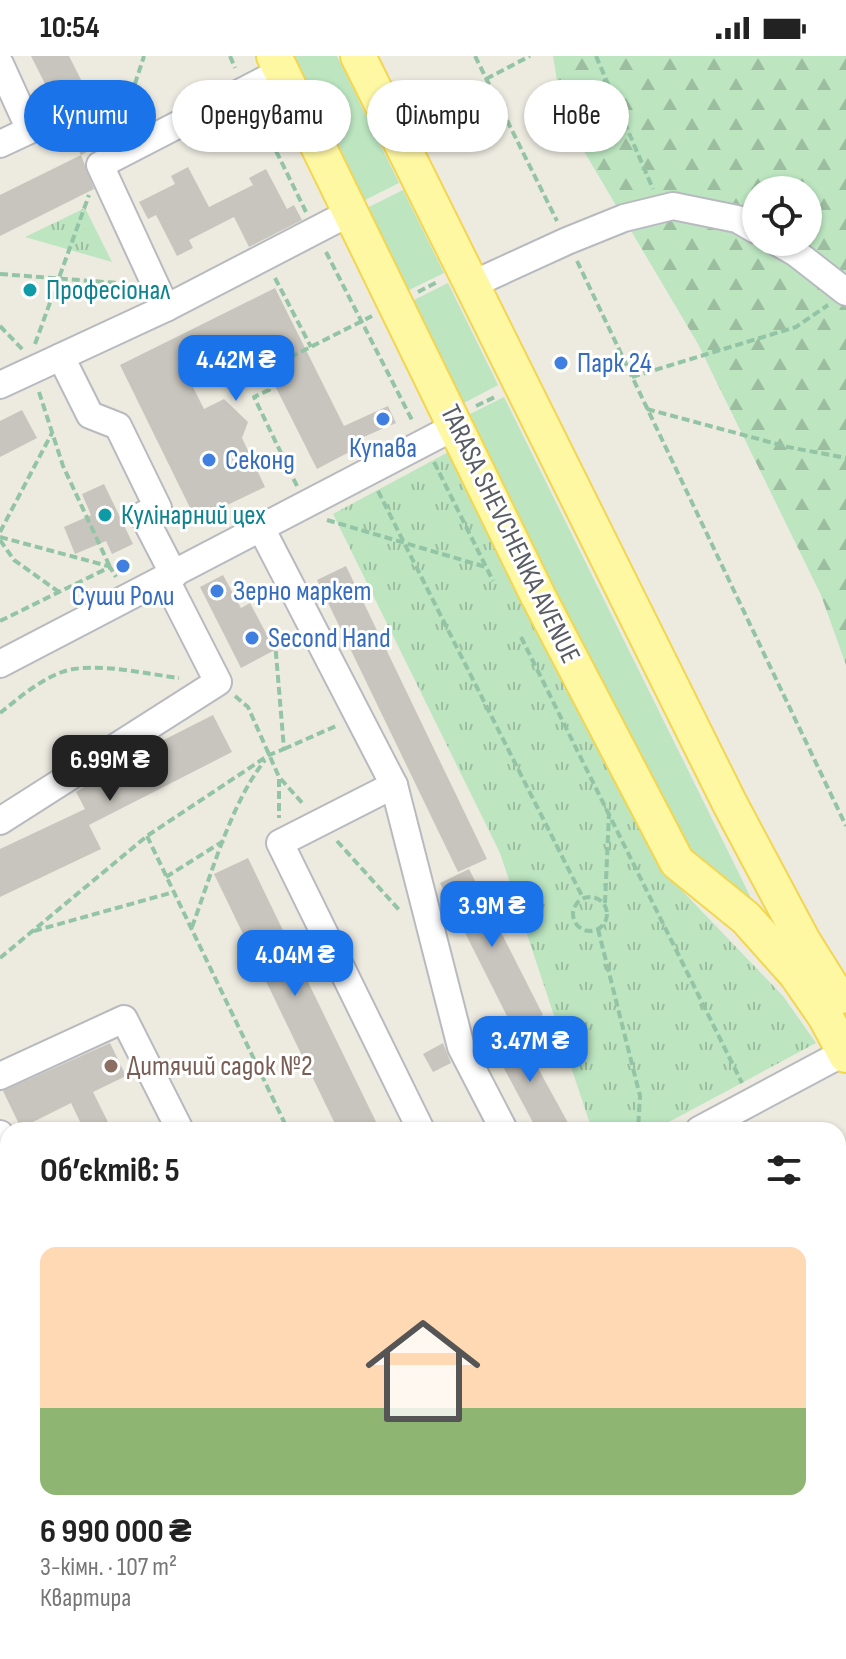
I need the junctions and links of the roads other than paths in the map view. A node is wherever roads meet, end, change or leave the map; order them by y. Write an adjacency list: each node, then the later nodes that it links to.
1 (358, 56): 8 (main road)
2 (278, 63): 5 (main road, TARASA SHEVCHENKA AVENUE); 10 (street)
3 (0, 64): 4 (street)
4 (0, 144)
5 (351, 212): 10 (street); 13 (main road, TARASA SHEVCHENKA AVENUE)
6 (742, 222): 8 (street)
7 (800, 256): 9 (street)
8 (467, 277): 19 (main road)
9 (846, 292)
10 (166, 308): 11 (street)
11 (61, 357): 12 (street); 15 (street)
12 (0, 385)
13 (456, 426): 14 (street); 20 (main road, TARASA SHEVCHENKA AVENUE)
14 (261, 528): 15 (street); 17 (street)
15 (170, 578): 16 (street); 18 (street)
16 (0, 664)
17 (394, 785): 23 (street); 24 (street)
18 (0, 821)
19 (846, 1006)
20 (845, 1054): 25 (street)
21 (0, 1076): 22 (street)
22 (176, 1122)
23 (417, 1122)
24 (500, 1122)
25 (714, 1122)

